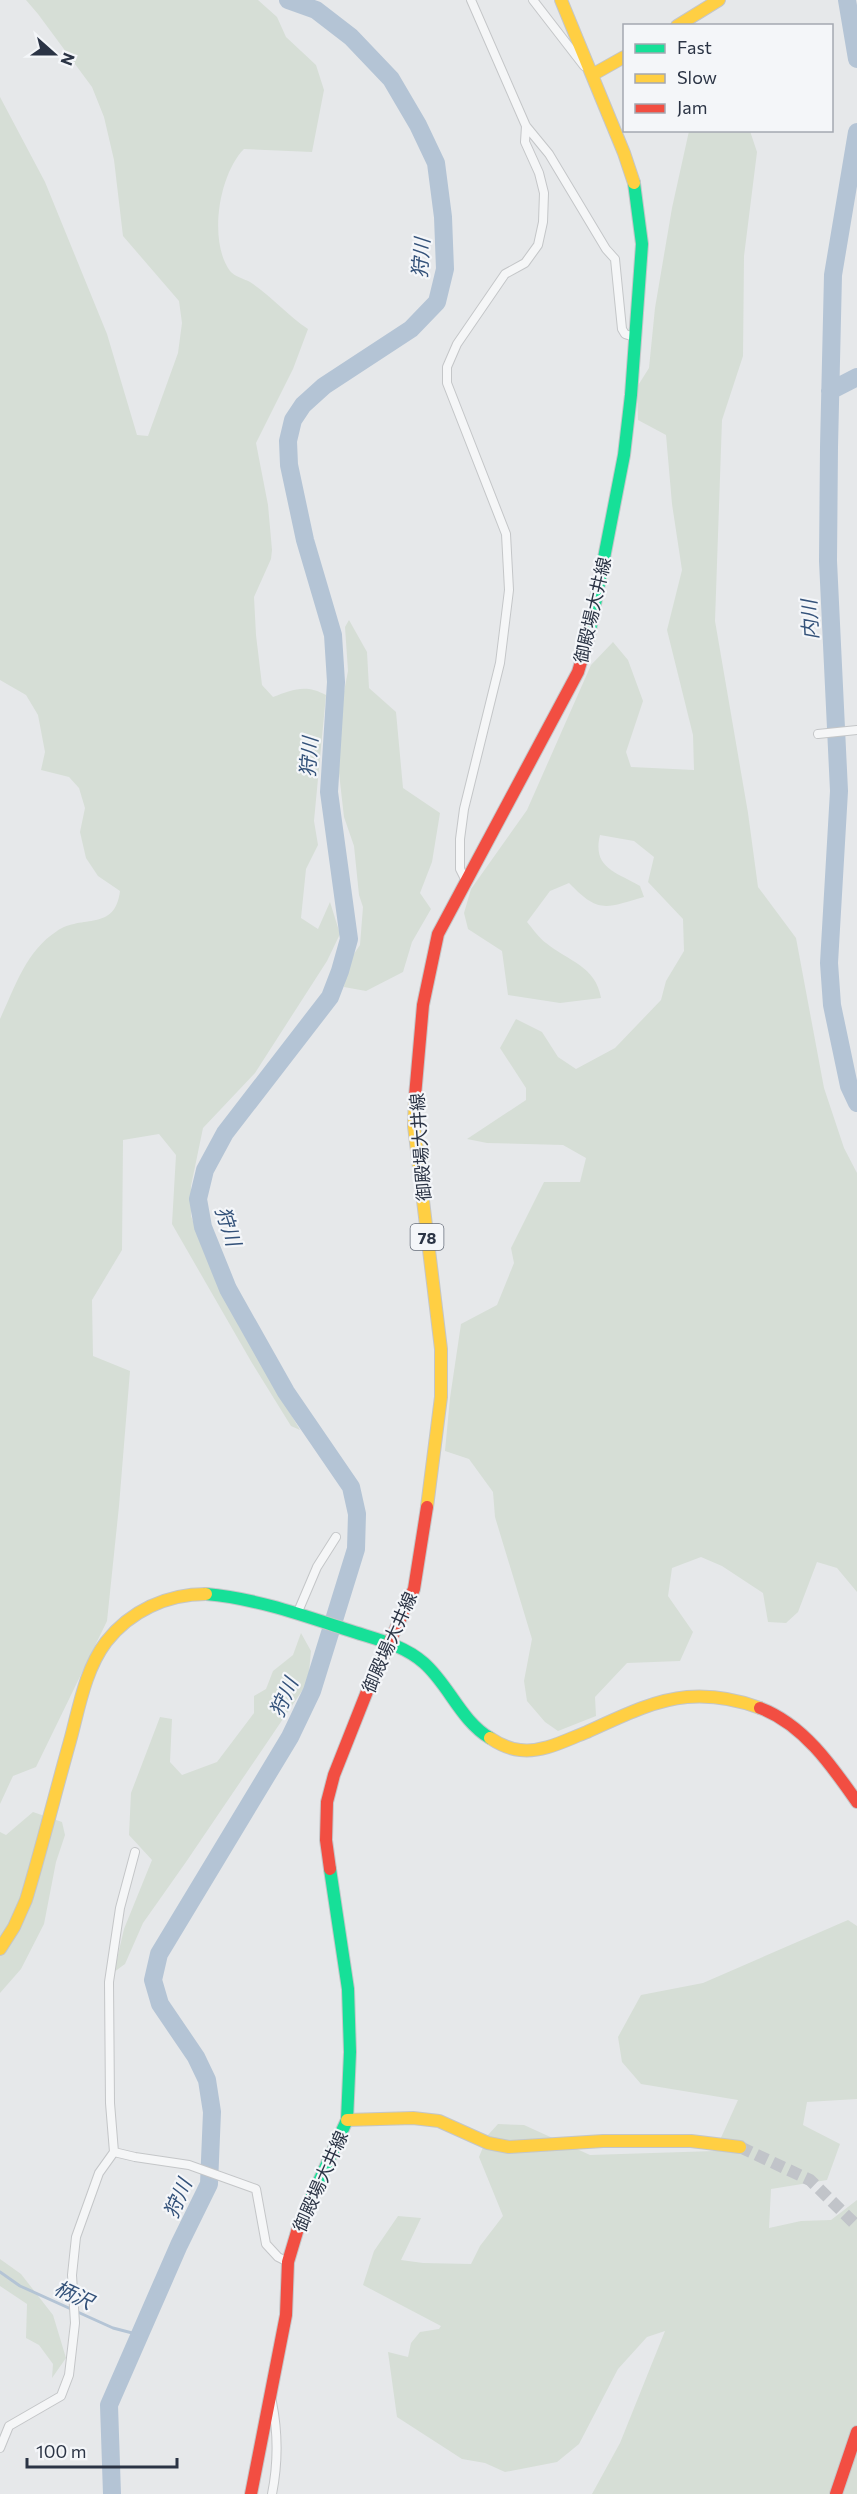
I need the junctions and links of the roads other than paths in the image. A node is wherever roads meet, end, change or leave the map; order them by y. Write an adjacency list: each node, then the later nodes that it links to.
1 (471, 0): 8 (street)
2 (533, 0): 7 (street)
3 (561, 0): 7 (main road, 御殿場大井線 / 78)
4 (718, 0): 5 (main road)
5 (680, 24)
6 (623, 58): 7 (main road)
7 (592, 75): 9 (main road, 御殿場大井線 / 78)
8 (526, 126): 9 (street); 12 (street)
9 (638, 339): 12 (main road, 御殿場大井線 / 78)
10 (857, 730): 11 (street)
11 (818, 735)
12 (466, 881): 15 (main road, 御殿場大井線 / 78)
13 (336, 1537): 14 (street)
14 (297, 1614): 15 (main road); 18 (main road)
15 (390, 1643): 16 (main road); 19 (main road, 御殿場大井線 / 78)
16 (857, 1802)
17 (135, 1852): 21 (street)
18 (0, 1949)
19 (347, 2120): 20 (main road); 22 (main road, 御殿場大井線 / 78)
20 (740, 2147)
21 (114, 2152): 22 (street); 25 (street)
22 (288, 2262): 23 (main road, 御殿場大井線 / 78)
23 (271, 2397): 26 (main road, 御殿場大井線 / 78); 27 (street)
24 (857, 2432): 28 (main road)
25 (0, 2448)
26 (251, 2494)
27 (272, 2494)
28 (836, 2494)

